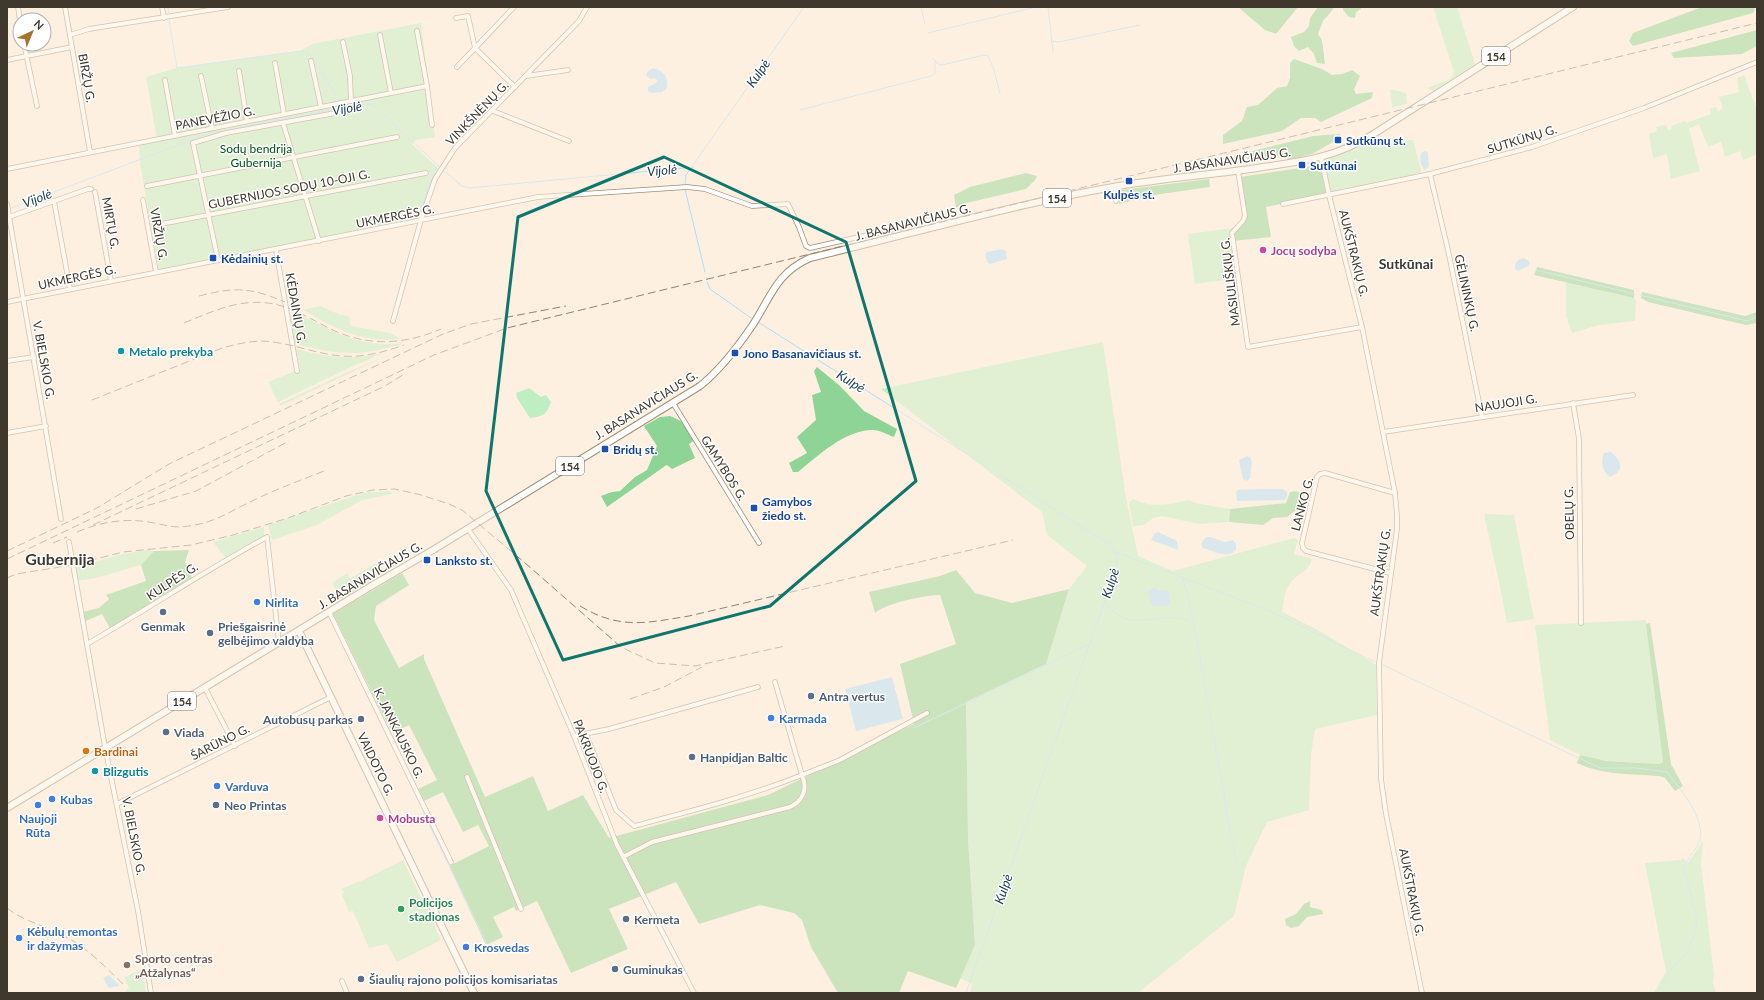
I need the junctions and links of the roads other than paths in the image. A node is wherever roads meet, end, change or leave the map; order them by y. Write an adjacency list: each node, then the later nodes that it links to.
1 (65, 7): 10 (street, BIRŽŲ G.)
2 (162, 7): 7 (street)
3 (228, 7): 7 (street)
4 (514, 7): 14 (street)
5 (588, 7): 25 (street, VINKŠNĖNŲ G.)
6 (1573, 7): 44 (main road, J. BASANAVIČIAUS G. / 154)
7 (164, 18): 10 (street)
8 (456, 18): 14 (street)
9 (417, 31): 27 (street)
10 (70, 35): 13 (street, BIRŽŲ G.)
11 (380, 35): 29 (street)
12 (343, 42): 30 (street)
13 (72, 47): 16 (street); 43 (street, BIRŽŲ G.)
14 (475, 48): 21 (street); 28 (street)
15 (25, 52): 16 (street)
16 (26, 56): 17 (street); 31 (street)
17 (7, 60)
18 (311, 61): 32 (street)
19 (1757, 62): 49 (street, SUTKŪNŲ G.)
20 (275, 63): 35 (street)
21 (457, 67)
22 (568, 70): 25 (street)
23 (239, 71): 36 (street)
24 (201, 76): 39 (street)
25 (526, 76): 28 (street, VINKŠNĖNŲ G.)
26 (165, 80): 40 (street)
27 (427, 86): 29 (street, PANEVĖŽIO G.); 38 (street)
28 (515, 87): 34 (street, VINKŠNĖNŲ G.)
29 (391, 93): 30 (street, PANEVĖŽIO G.)
30 (351, 101): 32 (street, PANEVĖŽIO G.)
31 (37, 106)
32 (321, 107): 35 (street, PANEVĖŽIO G.)
33 (352, 110): 37 (street)
34 (492, 111): 42 (street); 61 (street, VINKŠNĖNŲ G.)
35 (284, 114): 36 (street, PANEVĖŽIO G.)
36 (247, 121): 39 (street, PANEVĖŽIO G.)
37 (283, 123): 45 (street); 50 (street)
38 (432, 125)
39 (212, 128): 40 (street, PANEVĖŽIO G.)
40 (175, 136): 43 (street, PANEVĖŽIO G.)
41 (397, 137): 45 (street)
42 (569, 141)
43 (90, 152): 46 (street, PANEVĖŽIO G.)
44 (1321, 157): 47 (main road, J. BASANAVIČIAUS G. / 154); 53 (street, AUKŠTRAKIŲ G.)
45 (294, 158): 50 (street); 54 (street)
46 (7, 169)
47 (1238, 171): 52 (main road, J. BASANAVIČIAUS G. / 154); 73 (street, MASIULIŠKIŲ G.)
48 (426, 172): 54 (street, GUBERNIJOS SODŲ 10-OJI G.)
49 (1430, 174): 53 (street, SUTKŪNŲ G.); 80 (street, GĖLININKŲ G.)
50 (199, 175): 51 (street); 60 (street)
51 (147, 186)
52 (1115, 187): 57 (street); 78 (main road, J. BASANAVIČIAUS G. / 154)
53 (1329, 195): 58 (street, SUTKŪNŲ G.); 73 (street, AUKŠTRAKIŲ G.)
54 (306, 196): 60 (street, GUBERNIJOS SODŲ 10-OJI G.); 64 (street)
55 (143, 200): 67 (street, VIRŽIŲ G.)
56 (54, 201): 59 (street); 68 (street, MIRTŲ G.); 69 (street)
57 (1116, 201)
58 (1283, 204)
59 (8, 210): 70 (street, V. BIELSKIO G.)
60 (208, 215): 62 (street, GUBERNIJOS SODŲ 10-OJI G.); 66 (street)
61 (421, 220): 63 (street, UKMERGĖS G.); 64 (street, UKMERGĖS G.); 72 (street, VINKŠNĖNŲ G.)
62 (156, 225)
63 (903, 227)
64 (319, 241): 65 (street, UKMERGĖS G.)
65 (276, 250): 66 (street, UKMERGĖS G.); 76 (street, KĖDAINIŲ G.)
66 (218, 260): 67 (street, UKMERGĖS G.)
67 (156, 272): 68 (street, UKMERGĖS G.)
68 (111, 281): 69 (street, UKMERGĖS G.)
69 (70, 289): 70 (street, UKMERGĖS G.)
70 (23, 299): 71 (street, UKMERGĖS G.); 74 (street, V. BIELSKIO G.)
71 (7, 302)
72 (393, 321)
73 (1362, 327): 82 (street, AUKŠTRAKIŲ G.)
74 (34, 358): 75 (street); 81 (street, V. BIELSKIO G.)
75 (7, 361)
76 (297, 371)
77 (1632, 394): 79 (street, NAUJOJI G.)
78 (673, 403): 86 (main road, J. BASANAVIČIAUS G. / 154); 88 (street, GAMYBOS G.)
79 (1573, 403): 80 (street, NAUJOJI G.); 91 (street, OBELŲ G.)
80 (1482, 417): 82 (street, NAUJOJI G.)
81 (46, 426): 83 (street); 85 (street, V. BIELSKIO G.)
82 (1383, 432): 84 (street, AUKŠTRAKIŲ G.)
83 (7, 433)
84 (1395, 493): 89 (street, AUKŠTRAKIŲ G.); 89 (street, LANKO G.)
85 (61, 519)
86 (468, 528): 90 (main road, J. BASANAVIČIAUS G. / 154); 101 (street, PAKRUOJO G.)
87 (69, 542): 94 (street, V. BIELSKIO G.)
88 (760, 543)
89 (1390, 573): 116 (street, AUKŠTRAKIŲ G.)
90 (329, 612): 92 (main road, J. BASANAVIČIAUS G. / 154); 109 (street, K. JANKAUSKO G.)
91 (1580, 623)
92 (299, 631): 93 (main road, J. BASANAVIČIAUS G. / 154); 98 (main road, VAIDOTO G.)
93 (279, 643): 94 (street, KULPĖS G.); 97 (main road, J. BASANAVIČIAUS G. / 154)
94 (87, 644): 103 (street, V. BIELSKIO G.)
95 (775, 682): 104 (street)
96 (758, 687): 100 (street)
97 (205, 688): 102 (street); 103 (main road, J. BASANAVIČIAUS G. / 154)
98 (331, 697): 102 (street, ŠARŪNO G.); 114 (main road, VAIDOTO G.)
99 (927, 713): 104 (street)
100 (586, 734): 101 (street); 104 (street)
101 (574, 736): 108 (street, PAKRUOJO G.)
102 (235, 746): 106 (street, ŠARŪNO G.)
103 (105, 748): 106 (street, V. BIELSKIO G.); 107 (main road, J. BASANAVIČIAUS G. / 154)
104 (802, 775): 108 (street)
105 (467, 777): 110 (street)
106 (117, 804): 112 (street, V. BIELSKIO G.)
107 (7, 808)
108 (623, 857): 115 (street, PAKRUOJO G.)
109 (451, 862)
110 (521, 909)
111 (342, 981): 113 (street)
112 (151, 993)
113 (347, 993)
114 (474, 993)
115 (694, 993)
116 (1422, 993)

